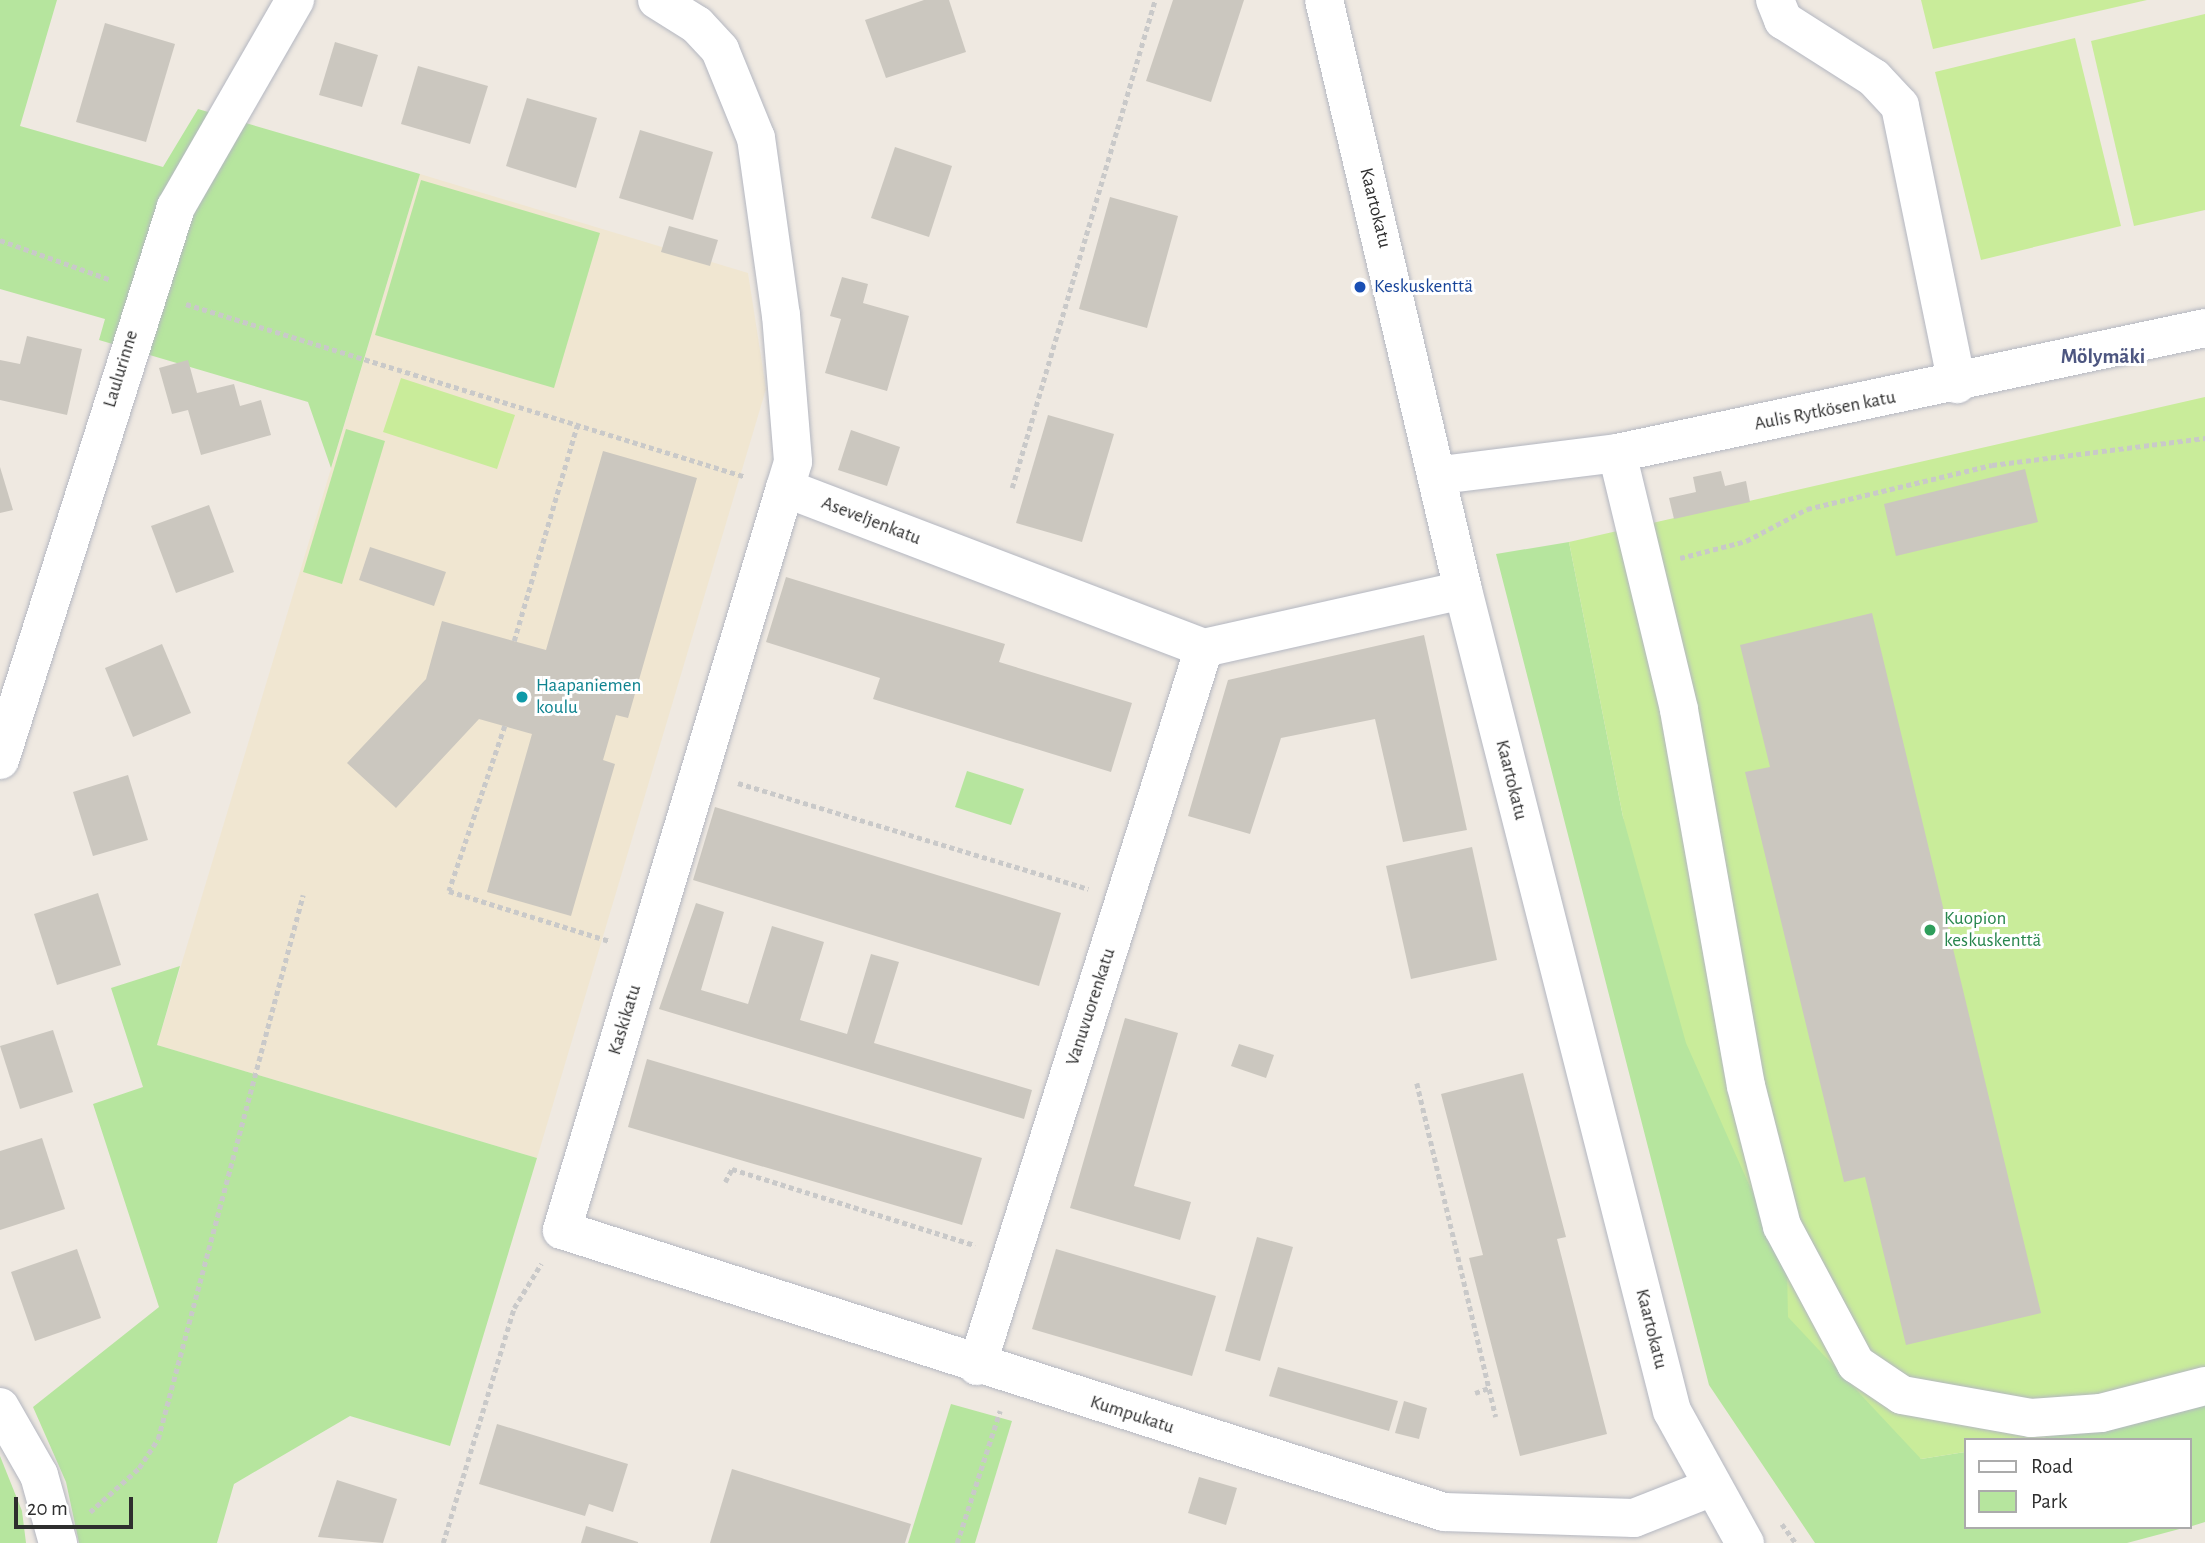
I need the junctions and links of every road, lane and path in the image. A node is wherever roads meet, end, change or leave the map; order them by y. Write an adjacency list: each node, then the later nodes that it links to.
1 (295, 0): 7 (street, Laulurinne)
2 (657, 0): 14 (street)
3 (1155, 0): 15 (path)
4 (1324, 0): 13 (street, Kaartokatu)
5 (1775, 0): 9 (street)
6 (0, 240): 7 (path)
7 (145, 292): 10 (path); 21 (street, Laulurinne)
8 (2205, 328): 9 (street, Aulis Rytkösen katu)
9 (1957, 384): 12 (street, Aulis Rytkösen katu)
10 (577, 425): 14 (path); 18 (path)
11 (2205, 438): 16 (path)
12 (1617, 453): 13 (street, Aulis Rytkösen katu); 16 (street)
13 (1441, 475): 17 (street, Kaartokatu)
14 (769, 483): 19 (street, Aseveljenkatu); 22 (street, Kaskikatu)
15 (1012, 488)
16 (1643, 564): 31 (street)
17 (1463, 590): 19 (street); 36 (street, Kaartokatu)
18 (514, 641)
19 (1204, 648): 24 (street, Vanuvuorenkatu)
20 (505, 726): 25 (path)
21 (0, 760)
22 (700, 772): 24 (path); 28 (street, Kaskikatu)
23 (303, 895): 37 (path)
24 (1124, 900): 29 (street, Vanuvuorenkatu)
25 (614, 942)
26 (1417, 1083): 32 (path)
27 (725, 1182): 29 (path)
28 (562, 1230): 30 (street, Kumpukatu); 38 (path)
29 (1012, 1256): 30 (street, Vanuvuorenkatu)
30 (994, 1371): 36 (street, Kumpukatu); 39 (path)
31 (2205, 1386)
32 (1489, 1388): 33 (path); 35 (path)
33 (1475, 1393)
34 (0, 1407): 37 (street)
35 (1496, 1416)
36 (1710, 1488): 40 (street, Kaartokatu)
37 (55, 1534)
38 (443, 1543)
39 (957, 1543)
40 (1745, 1543)

